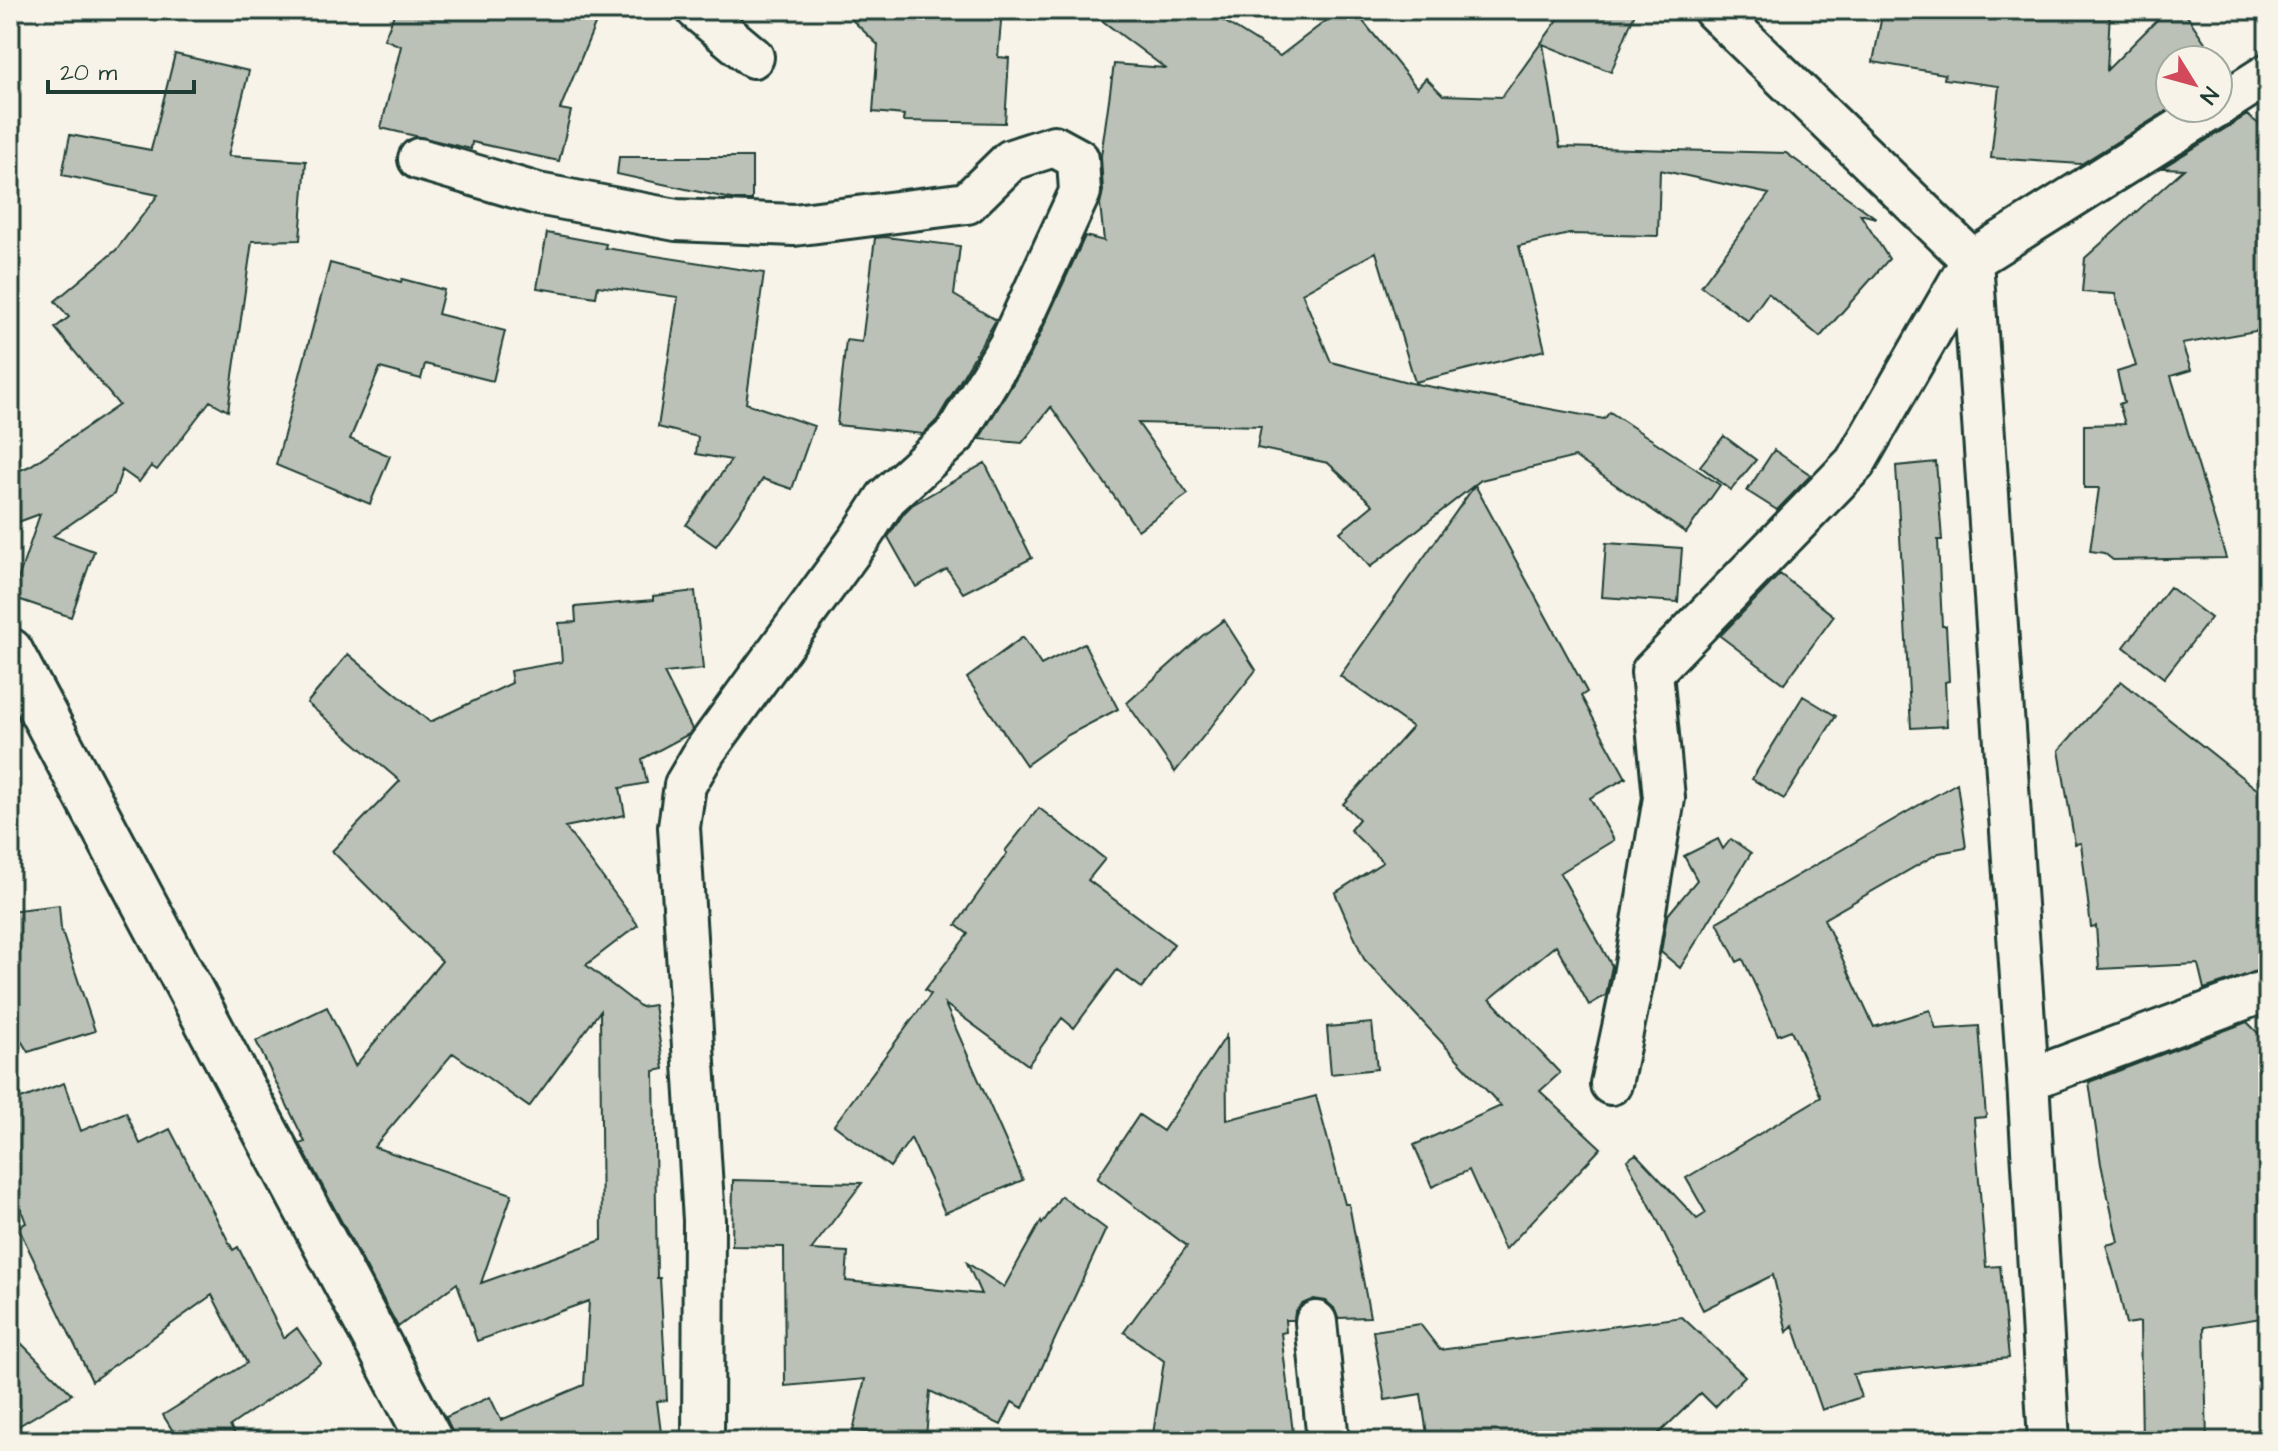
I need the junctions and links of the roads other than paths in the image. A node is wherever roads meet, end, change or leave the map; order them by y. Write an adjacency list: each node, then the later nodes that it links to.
1 (697, 10): 3 (street)
2 (1714, 10): 8 (street)
3 (753, 57)
4 (2268, 74): 5 (street)
5 (2234, 96)
6 (2189, 124): 8 (street)
7 (419, 159): 15 (street)
8 (1972, 260): 11 (street); 12 (street)
9 (10, 651): 14 (street)
10 (2268, 990): 11 (street)
11 (2028, 1080): 17 (street)
12 (1611, 1084)
13 (1316, 1322): 16 (street)
14 (430, 1441)
15 (703, 1441)
16 (1328, 1441)
17 (2049, 1441)

